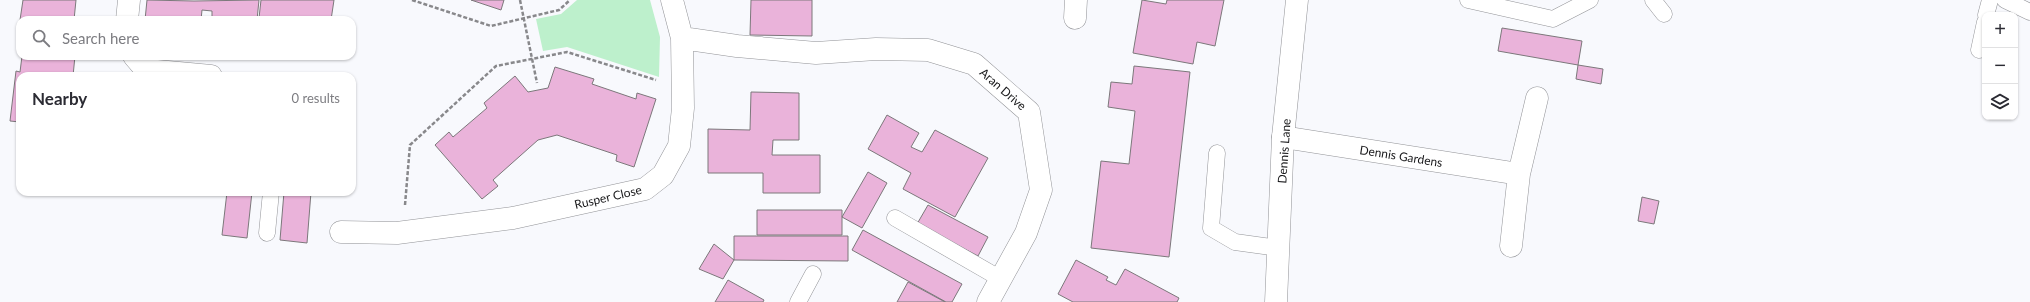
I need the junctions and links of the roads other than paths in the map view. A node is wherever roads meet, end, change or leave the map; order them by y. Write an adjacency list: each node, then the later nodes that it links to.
1 (129, 0): 12 (street)
2 (672, 0): 14 (street, Rusper Close)
3 (1297, 0): 19 (street, Dennis Lane)
4 (1468, 0): 5 (lane)
5 (1590, 0)
6 (1653, 0): 11 (lane)
7 (1990, 0): 9 (lane)
8 (2005, 0): 10 (lane)
9 (1987, 12)
10 (2030, 12)
11 (1664, 14)
12 (127, 16)
13 (1982, 36): 15 (lane)
14 (682, 38): 24 (street, Rusper Close); 29 (street, Aran Drive)
15 (1979, 50)
16 (137, 60): 17 (street)
17 (168, 72)
18 (1537, 98): 21 (street)
19 (1284, 137): 21 (street, Dennis Gardens); 27 (street, Dennis Lane)
20 (1216, 153): 27 (lane)
21 (1519, 174): 26 (street)
22 (271, 196): 25 (lane)
23 (895, 218): 29 (lane)
24 (341, 232)
25 (267, 233)
26 (1511, 246)
27 (1278, 248): 32 (street, Dennis Lane)
28 (813, 274): 30 (lane)
29 (1001, 279): 31 (street, Aran Drive)
30 (798, 302)
31 (988, 302)
32 (1276, 302)

